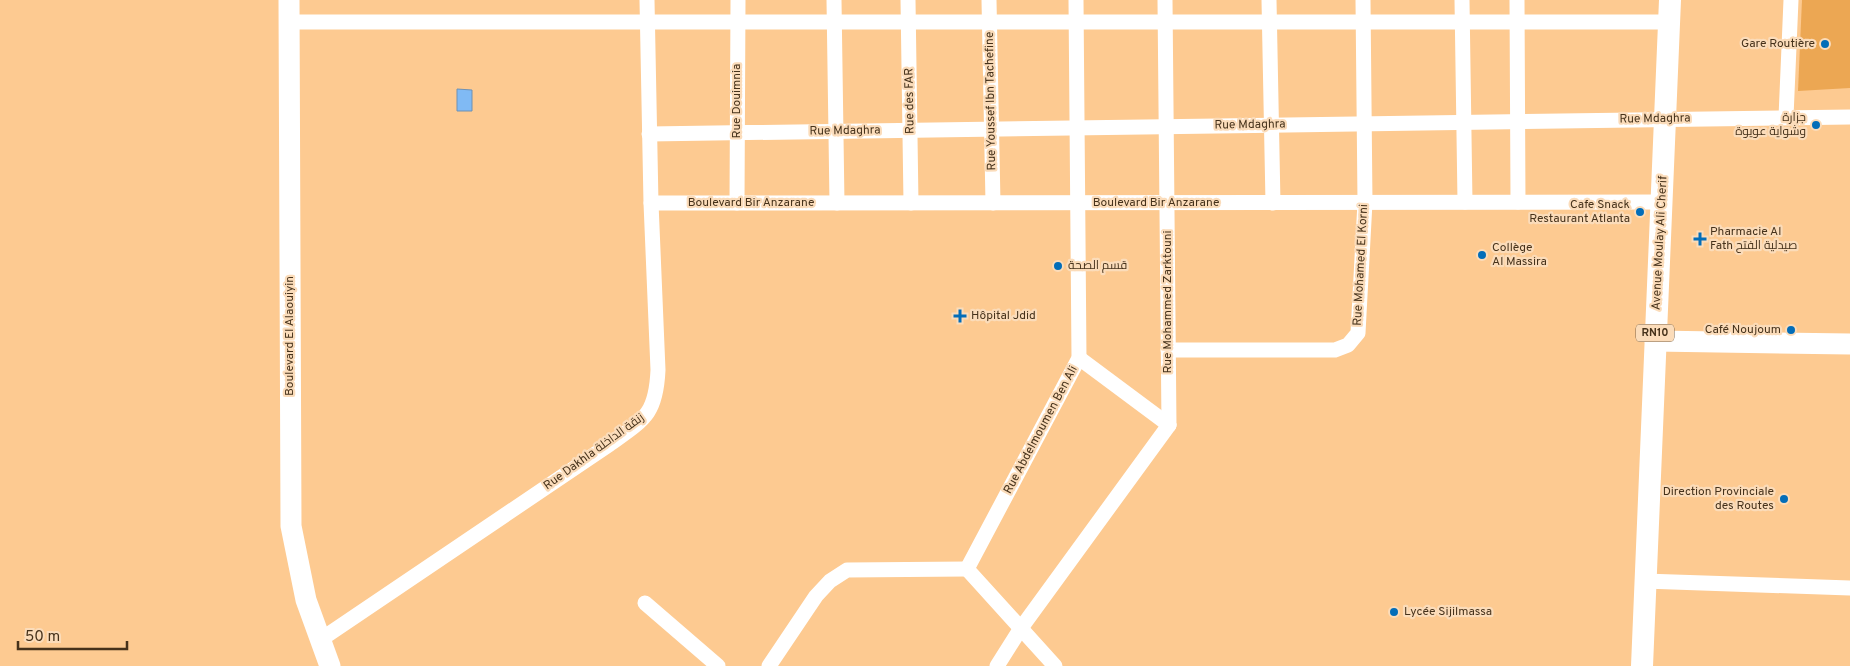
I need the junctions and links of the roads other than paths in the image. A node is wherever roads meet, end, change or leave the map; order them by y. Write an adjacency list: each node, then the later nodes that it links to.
1 (289, 0): 15 (street, Boulevard El Alaouiyin)
2 (647, 0): 16 (street, Rue Dakhla زنقة الداخلة)
3 (738, 0): 17 (street, Rue Douimnia)
4 (834, 0): 18 (street)
5 (908, 0): 19 (street, Rue des FAR)
6 (989, 0): 20 (street, Rue Youssef Ibn Tachefine)
7 (1076, 0): 21 (street, Rue Abdelmoumen Ben Ali)
8 (1165, 0): 22 (street, Rue Mohammed Zarktouni)
9 (1269, 0): 23 (street)
10 (1362, 0): 24 (street, Rue Mohamed El Korni)
11 (1462, 0): 25 (street)
12 (1518, 0): 26 (street)
13 (1791, 0): 28 (street)
14 (1670, 11): 26 (street); 29 (main road, Avenue Moulay Ali Cherif / RN10)
15 (289, 22): 16 (street); 63 (street, Boulevard El Alaouiyin)
16 (647, 22): 17 (street); 40 (street, Rue Dakhla زنقة الداخلة)
17 (738, 22): 18 (street); 39 (street, Rue Douimnia)
18 (835, 22): 19 (street); 38 (street)
19 (908, 22): 20 (street); 37 (street, Rue des FAR)
20 (989, 22): 21 (street); 36 (street, Rue Youssef Ibn Tachefine)
21 (1077, 22): 22 (street); 35 (street, Rue Abdelmoumen Ben Ali)
22 (1166, 22): 23 (street); 34 (street, Rue Mohammed Zarktouni)
23 (1270, 22): 24 (street); 33 (street)
24 (1363, 22): 25 (street); 32 (street, Rue Mohamed El Korni)
25 (1463, 22): 26 (street); 31 (street)
26 (1518, 22): 30 (street)
27 (1850, 116): 28 (street, Rue Mdaghra)
28 (1786, 117): 29 (street, Rue Mdaghra)
29 (1666, 119): 30 (street, Rue Mdaghra); 47 (main road, Avenue Moulay Ali Cherif / RN10)
30 (1518, 121): 31 (street, Rue Mdaghra); 46 (street)
31 (1464, 122): 32 (street, Rue Mdaghra); 45 (street)
32 (1364, 124): 33 (street, Rue Mdaghra); 44 (street, Rue Mohamed El Korni)
33 (1272, 125): 34 (street, Rue Mdaghra); 43 (street)
34 (1166, 126): 35 (street, Rue Mdaghra); 42 (street, Rue Mohammed Zarktouni)
35 (1078, 128): 36 (street, Rue Mdaghra); 41 (street, Rue Abdelmoumen Ben Ali)
36 (992, 129): 37 (street, Rue Mdaghra); 52 (street, Rue Youssef Ibn Tachefine)
37 (910, 130): 38 (street, Rue Mdaghra); 51 (street, Rue des FAR)
38 (836, 131): 39 (street, Rue Mdaghra); 50 (street)
39 (737, 132): 40 (street, Rue Mdaghra); 49 (street, Rue Douimnia)
40 (649, 134): 48 (street, Rue Dakhla زنقة الداخلة)
41 (1079, 202): 42 (street, Boulevard Bir Anzarane); 52 (street, Boulevard Bir Anzarane); 56 (street, Rue Abdelmoumen Ben Ali)
42 (1167, 202): 43 (street, Boulevard Bir Anzarane); 55 (street, Rue Mohammed Zarktouni)
43 (1273, 202): 44 (street, Boulevard Bir Anzarane)
44 (1365, 202): 45 (street, Boulevard Bir Anzarane); 55 (street, Rue Mohamed El Korni)
45 (1465, 202): 46 (street, Boulevard Bir Anzarane)
46 (1518, 202): 47 (street, Boulevard Bir Anzarane)
47 (1661, 202): 53 (main road, Avenue Moulay Ali Cherif / RN10)
48 (651, 203): 49 (street, Boulevard Bir Anzarane); 63 (street, Rue Dakhla زنقة الداخلة)
49 (737, 203): 50 (street, Boulevard Bir Anzarane)
50 (837, 203): 51 (street, Boulevard Bir Anzarane)
51 (911, 203): 52 (street, Boulevard Bir Anzarane)
52 (993, 203)
53 (1655, 342): 54 (street); 59 (main road, Avenue Moulay Ali Cherif / RN10)
54 (1850, 344)
55 (1168, 350): 57 (street, Rue Mohammed Zarktouni)
56 (1079, 358): 57 (street); 58 (street, Rue Abdelmoumen Ben Ali)
57 (1169, 425): 62 (street)
58 (967, 569): 62 (street); 66 (street)
59 (1644, 581): 60 (street); 69 (main road, Avenue Moulay Ali Cherif / RN10)
60 (1850, 588)
61 (646, 603): 65 (street)
62 (1021, 628): 67 (street); 68 (street)
63 (320, 640): 64 (street, Boulevard El Alaouiyin)
64 (330, 666)
65 (718, 666)
66 (769, 666)
67 (997, 666)
68 (1055, 666)
69 (1642, 666)

